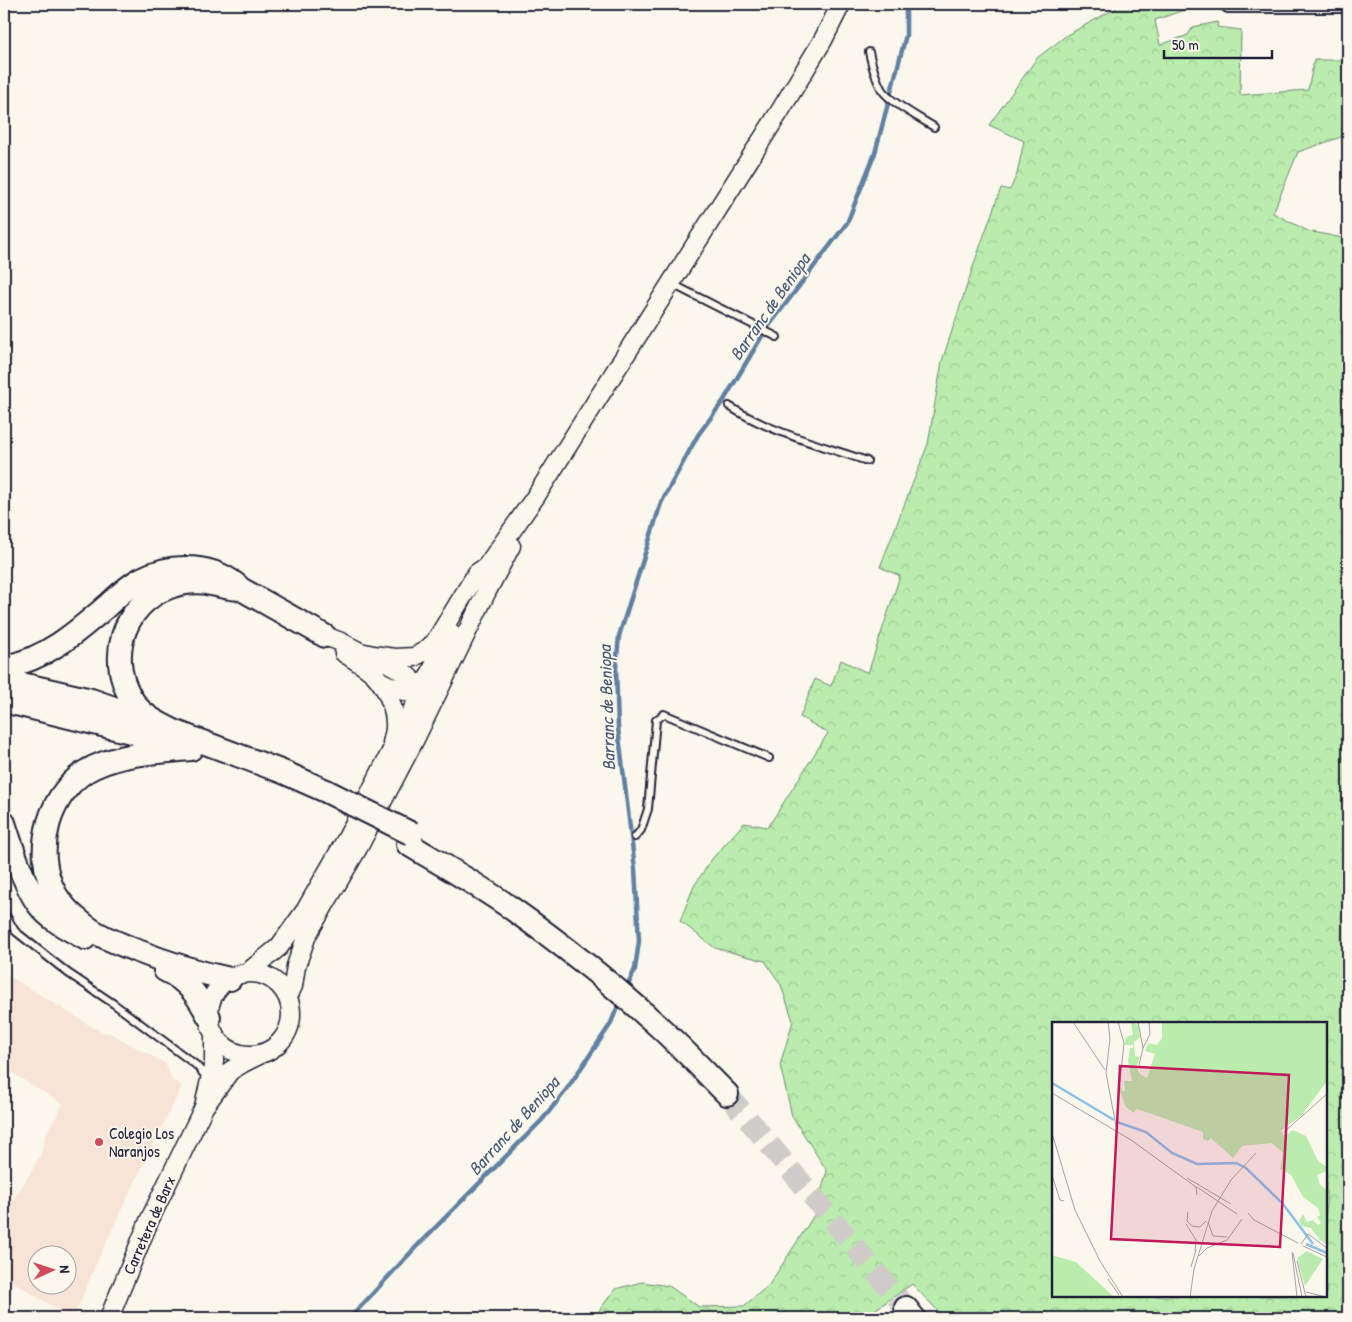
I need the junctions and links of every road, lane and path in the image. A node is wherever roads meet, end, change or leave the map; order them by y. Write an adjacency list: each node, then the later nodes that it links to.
1 (841, 4): 6 (street)
2 (1228, 6): 3 (street)
3 (1348, 6)
4 (869, 52): 5 (lane)
5 (934, 127)
6 (671, 283): 7 (lane); 10 (street)
7 (777, 337)
8 (729, 406): 9 (lane)
9 (867, 460)
10 (536, 496): 11 (street); 13 (street)
11 (486, 566): 15 (street); 19 (street)
12 (241, 589): 14 (highway); 16 (highway); 21 (highway)
13 (487, 591): 19 (street); 29 (street)
14 (325, 636): 15 (street); 18 (street)
15 (373, 655): 19 (street)
16 (4, 667)
17 (4, 680): 21 (highway)
18 (380, 680): 19 (street); 23 (street)
19 (421, 693): 23 (street); 29 (street)
20 (4, 701): 22 (highway)
21 (163, 725): 25 (highway)
22 (191, 749): 25 (highway); 30 (highway)
23 (389, 756): 30 (street)
24 (769, 758): 27 (lane)
25 (325, 796): 35 (highway)
26 (4, 823): 32 (highway)
27 (635, 837)
28 (4, 912): 34 (lane)
29 (316, 920): 31 (street)
30 (238, 976): 31 (street); 32 (street)
31 (288, 997): 33 (street)
32 (212, 1025): 33 (street); 34 (street)
33 (259, 1055): 36 (street)
34 (210, 1081): 36 (street)
35 (727, 1094)
36 (204, 1107): 37 (street, Carretera de Barx)
37 (110, 1318)

